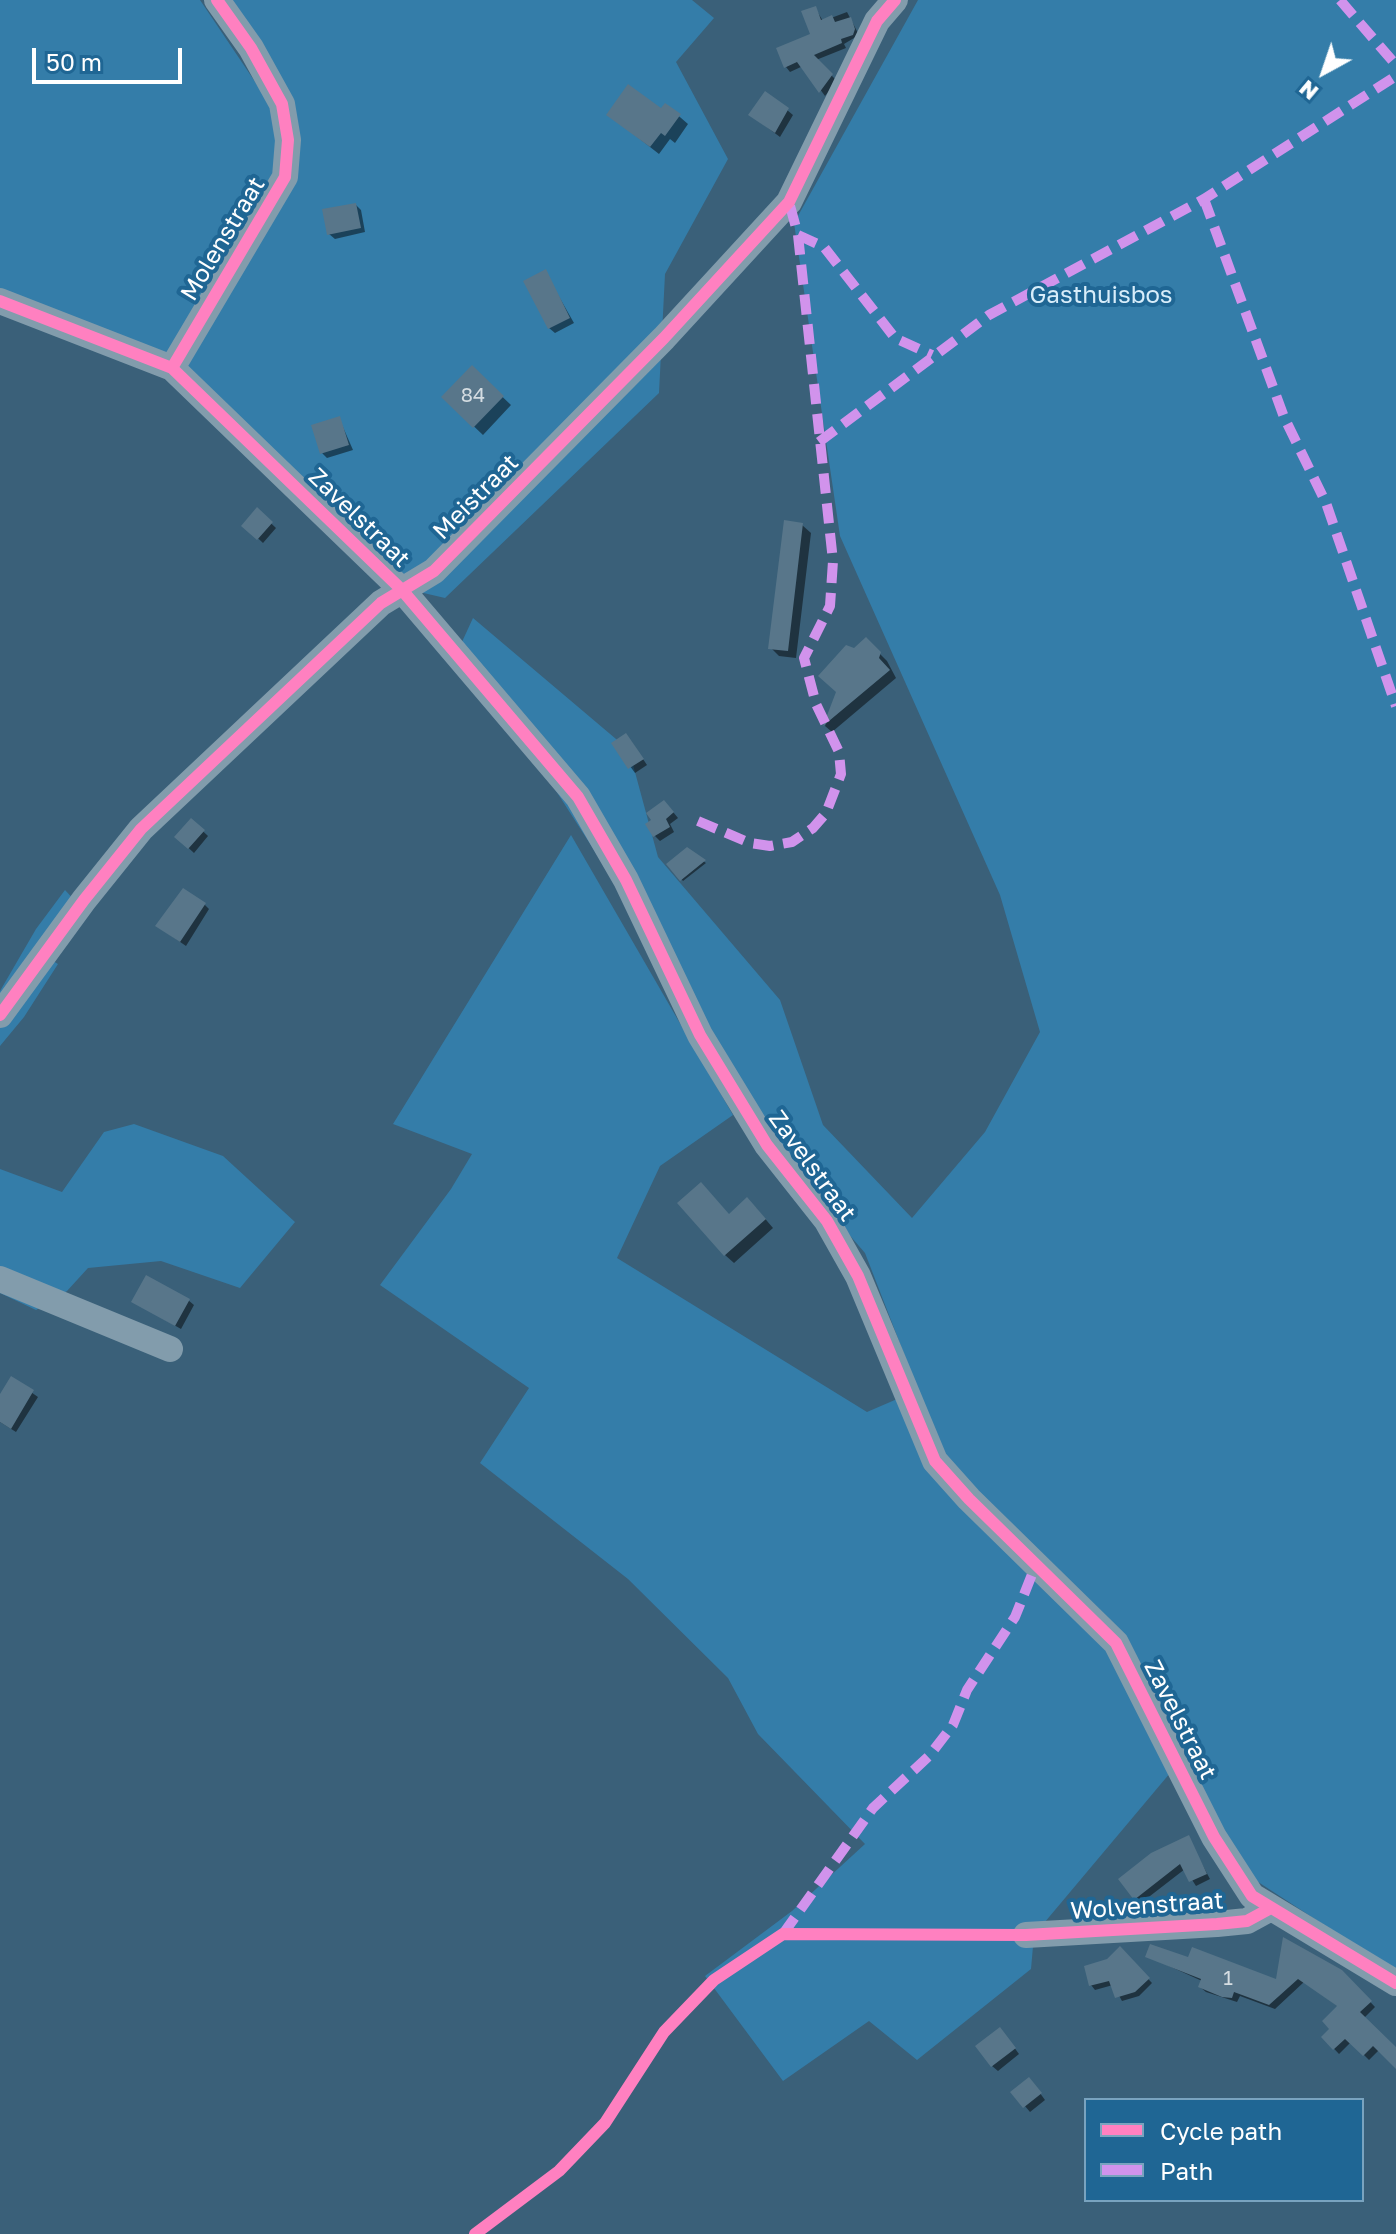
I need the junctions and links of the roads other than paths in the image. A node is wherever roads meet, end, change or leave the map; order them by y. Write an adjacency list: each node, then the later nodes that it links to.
1 (217, 0): 4 (street, Molenstraat)
2 (895, 0): 5 (street, Meistraat)
3 (0, 301): 4 (street)
4 (172, 368): 5 (street, Zavelstraat)
5 (402, 590): 6 (street, Meistraat); 9 (street, Zavelstraat)
6 (0, 1015)
7 (0, 1279): 8 (street)
8 (170, 1349)
9 (1269, 1909): 10 (street, Wolvenstraat); 11 (street, Zavelstraat)
10 (1026, 1935)
11 (1396, 1983)

